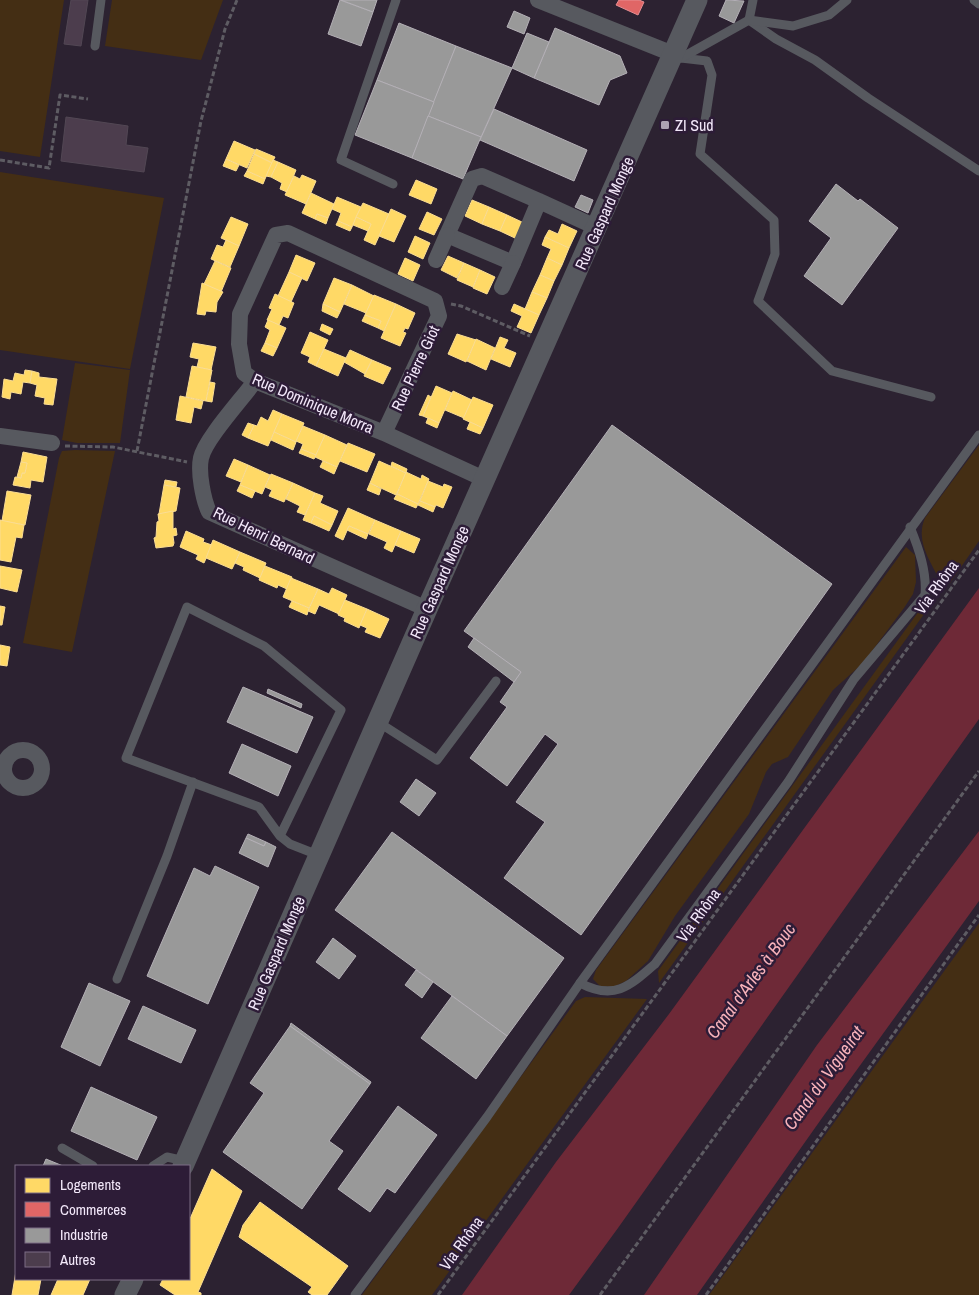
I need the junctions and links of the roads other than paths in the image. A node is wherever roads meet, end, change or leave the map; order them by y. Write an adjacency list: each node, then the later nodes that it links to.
1 (101, 0): 10 (lane)
2 (396, 0): 13 (lane)
3 (538, 0): 11 (street)
4 (698, 0): 11 (street, Rue Gaspard Monge)
5 (753, 0): 9 (lane)
6 (847, 0): 9 (lane)
7 (974, 0): 8 (lane)
8 (979, 4)
9 (749, 20): 11 (lane); 12 (lane)
10 (95, 46)
11 (677, 56): 15 (street, Rue Gaspard Monge); 22 (lane)
12 (979, 171)
13 (393, 184)
14 (539, 201): 15 (street); 17 (street); 19 (street)
15 (598, 228): 27 (street, Rue Gaspard Monge)
16 (282, 234): 21 (street, Rue Dominique Morra); 23 (street, Rue Pierre Giot)
17 (447, 235): 18 (street); 19 (street)
18 (436, 260)
19 (513, 263): 20 (street)
20 (502, 287)
21 (256, 380): 23 (street, Rue Dominique Morra); 29 (street, Rue Henri Bernard)
22 (931, 397)
23 (384, 433): 27 (street)
24 (979, 434): 28 (lane)
25 (0, 436): 26 (street)
26 (52, 443)
27 (484, 479): 29 (street, Rue Gaspard Monge)
28 (910, 527): 36 (lane); 36 (lane)
29 (427, 609): 31 (street, Rue Gaspard Monge)
30 (496, 682): 31 (lane)
31 (378, 722): 34 (street, Rue Gaspard Monge)
32 (193, 782): 33 (lane); 33 (lane); 35 (lane)
33 (280, 836): 34 (lane)
34 (318, 855): 38 (street, Rue Gaspard Monge)
35 (116, 979)
36 (580, 983): 43 (lane)
37 (62, 1148): 39 (lane)
38 (184, 1164): 40 (lane)
39 (90, 1165)
40 (155, 1165)
41 (133, 1280): 42 (street)
42 (126, 1295)
43 (355, 1295)

